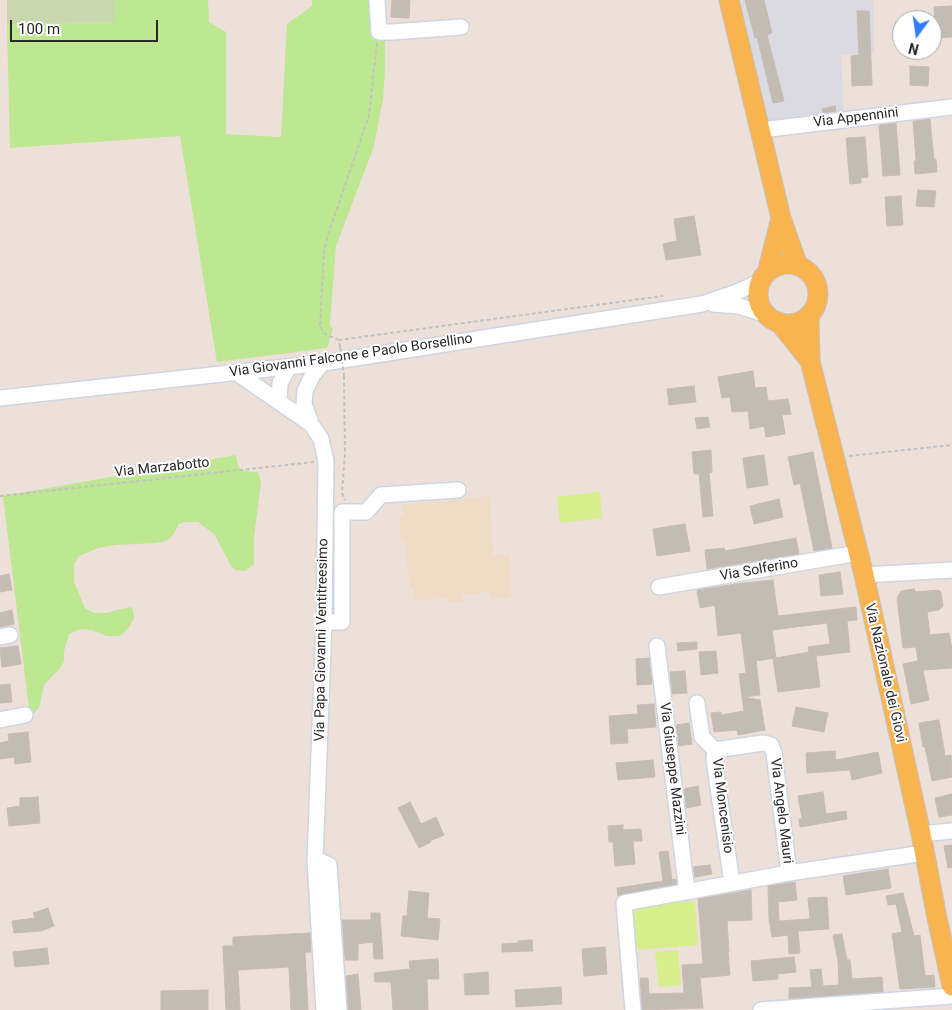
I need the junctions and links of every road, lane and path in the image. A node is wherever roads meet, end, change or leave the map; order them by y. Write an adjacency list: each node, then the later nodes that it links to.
1 (377, 0): 4 (street)
2 (729, 0): 6 (main road)
3 (461, 27): 4 (street)
4 (379, 32): 14 (path)
5 (952, 107): 6 (street, Via Appennini)
6 (761, 130): 7 (main road)
7 (782, 218): 8 (main road); 9 (main road)
8 (798, 266): 9 (main road); 12 (main road)
9 (764, 277): 11 (street); 13 (main road)
10 (663, 296): 14 (path)
11 (702, 304): 13 (street); 16 (street, Via Giovanni Falcone e Paolo Borsellino)
12 (809, 315): 13 (main road); 15 (main road, Via Nazionale dei Giovi)
13 (773, 318): 15 (main road, Via Nazionale dei Giovi)
14 (339, 340): 28 (path, bridge)
15 (810, 361): 24 (main road, Via Nazionale dei Giovi)
16 (323, 363): 17 (street, Via Giovanni Falcone e Paolo Borsellino); 19 (street)
17 (289, 367): 18 (street, Via Giovanni Falcone e Paolo Borsellino); 19 (street, Via Papa Giovanni Ventitreesimo); 21 (street)
18 (237, 373): 20 (street, Via Giovanni Falcone e Paolo Borsellino); 21 (street, Via Papa Giovanni Ventitreesimo)
19 (305, 391): 22 (street, Via Papa Giovanni Ventitreesimo)
20 (0, 398)
21 (279, 400): 22 (street, Via Papa Giovanni Ventitreesimo)
22 (311, 424): 25 (street, Via Papa Giovanni Ventitreesimo)
23 (952, 445): 24 (path)
24 (834, 458): 29 (main road, Via Nazionale dei Giovi)
25 (326, 460): 27 (path, Via Marzabotto); 33 (street, Via Papa Giovanni Ventitreesimo)
26 (458, 490): 28 (street)
27 (0, 496)
28 (352, 512): 33 (street)
29 (858, 553): 31 (main road, Via Nazionale dei Giovi); 32 (street, Via Solferino)
30 (952, 570): 31 (street)
31 (864, 574): 40 (main road, Via Nazionale dei Giovi)
32 (659, 587)
33 (324, 622): 42 (street, Via Papa Giovanni Ventitreesimo)
34 (656, 646): 45 (street, Via Giuseppe Mazzini)
35 (697, 703): 38 (street, Via Moncenisio)
36 (25, 715): 37 (street)
37 (0, 720)
38 (715, 750): 43 (street, Via Angelo Mauri); 44 (street, Via Moncenisio)
39 (952, 831): 40 (street)
40 (921, 834): 41 (main road, Via Nazionale dei Giovi)
41 (924, 854): 43 (street); 46 (main road, Via Nazionale dei Giovi)
42 (315, 859): 48 (street, Via Papa Giovanni Ventitreesimo); 49 (street)
43 (789, 873): 44 (street)
44 (732, 883): 45 (street)
45 (687, 892): 50 (street)
46 (952, 986)
47 (952, 996): 51 (street)
48 (324, 1010)
49 (339, 1010)
50 (633, 1010)
51 (761, 1010)

